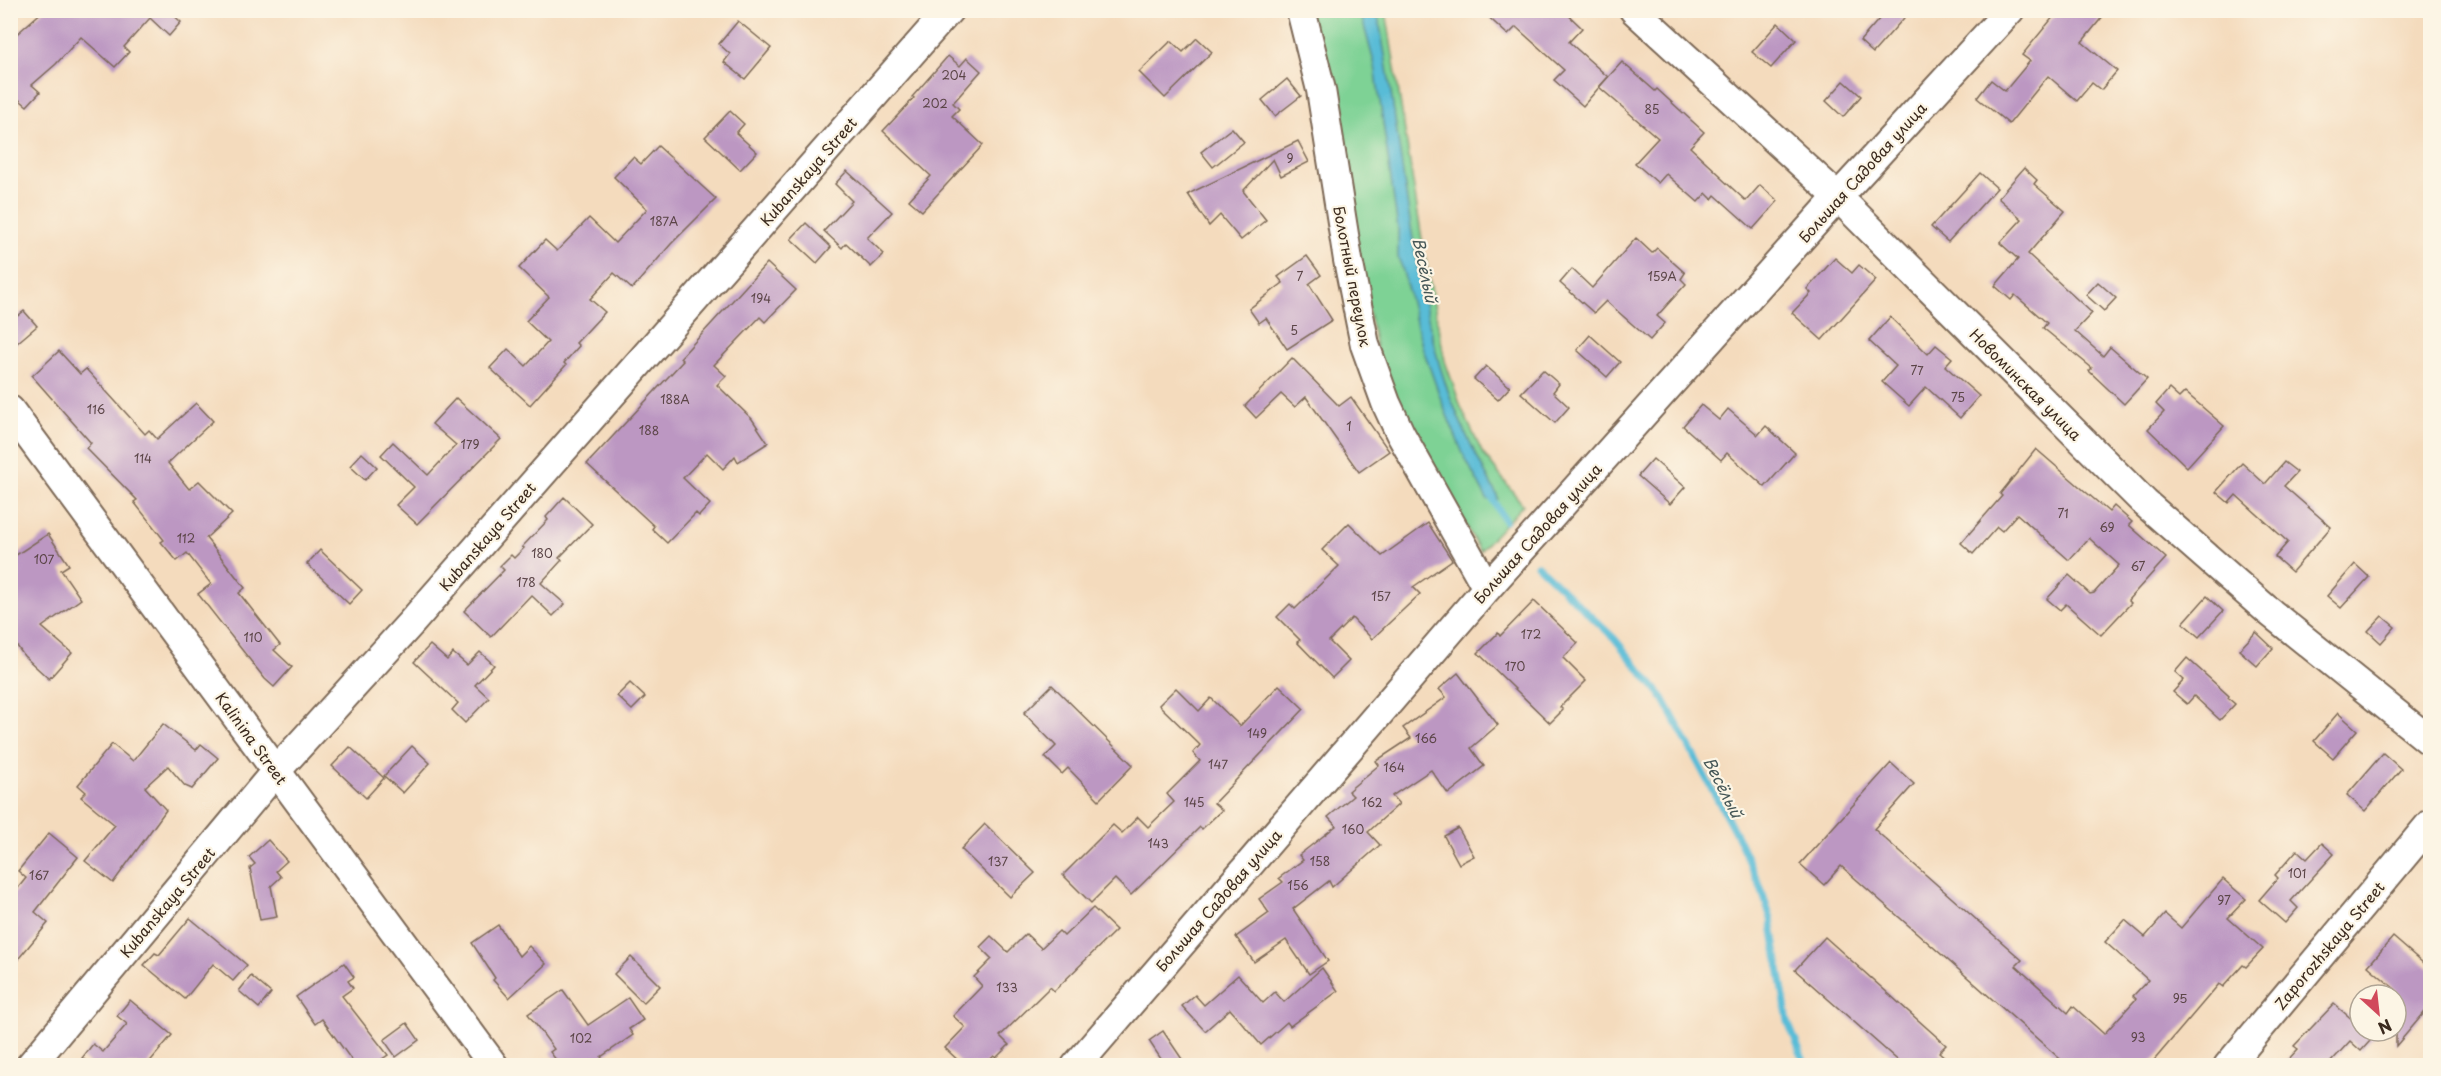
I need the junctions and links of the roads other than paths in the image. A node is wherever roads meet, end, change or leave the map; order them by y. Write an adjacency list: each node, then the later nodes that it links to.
1 (950, 10): 9 (street, Kubanskaya Street)
2 (1300, 10): 7 (street, Болотный переулок)
3 (1634, 10): 5 (street, Новоминская улица)
4 (2010, 10): 5 (street, Большая Садовая улица)
5 (1838, 197): 7 (street, Большая Садовая улица); 8 (street, Новоминская улица)
6 (10, 410): 9 (street, Kalinina Street)
7 (1487, 588): 13 (street, Большая Садовая улица)
8 (2430, 741)
9 (276, 771): 11 (street, Kubanskaya Street); 12 (street, Kalinina Street)
10 (2430, 824): 14 (street, Zaporozhskaya Street)
11 (30, 1065)
12 (494, 1065)
13 (1076, 1065)
14 (2228, 1065)

